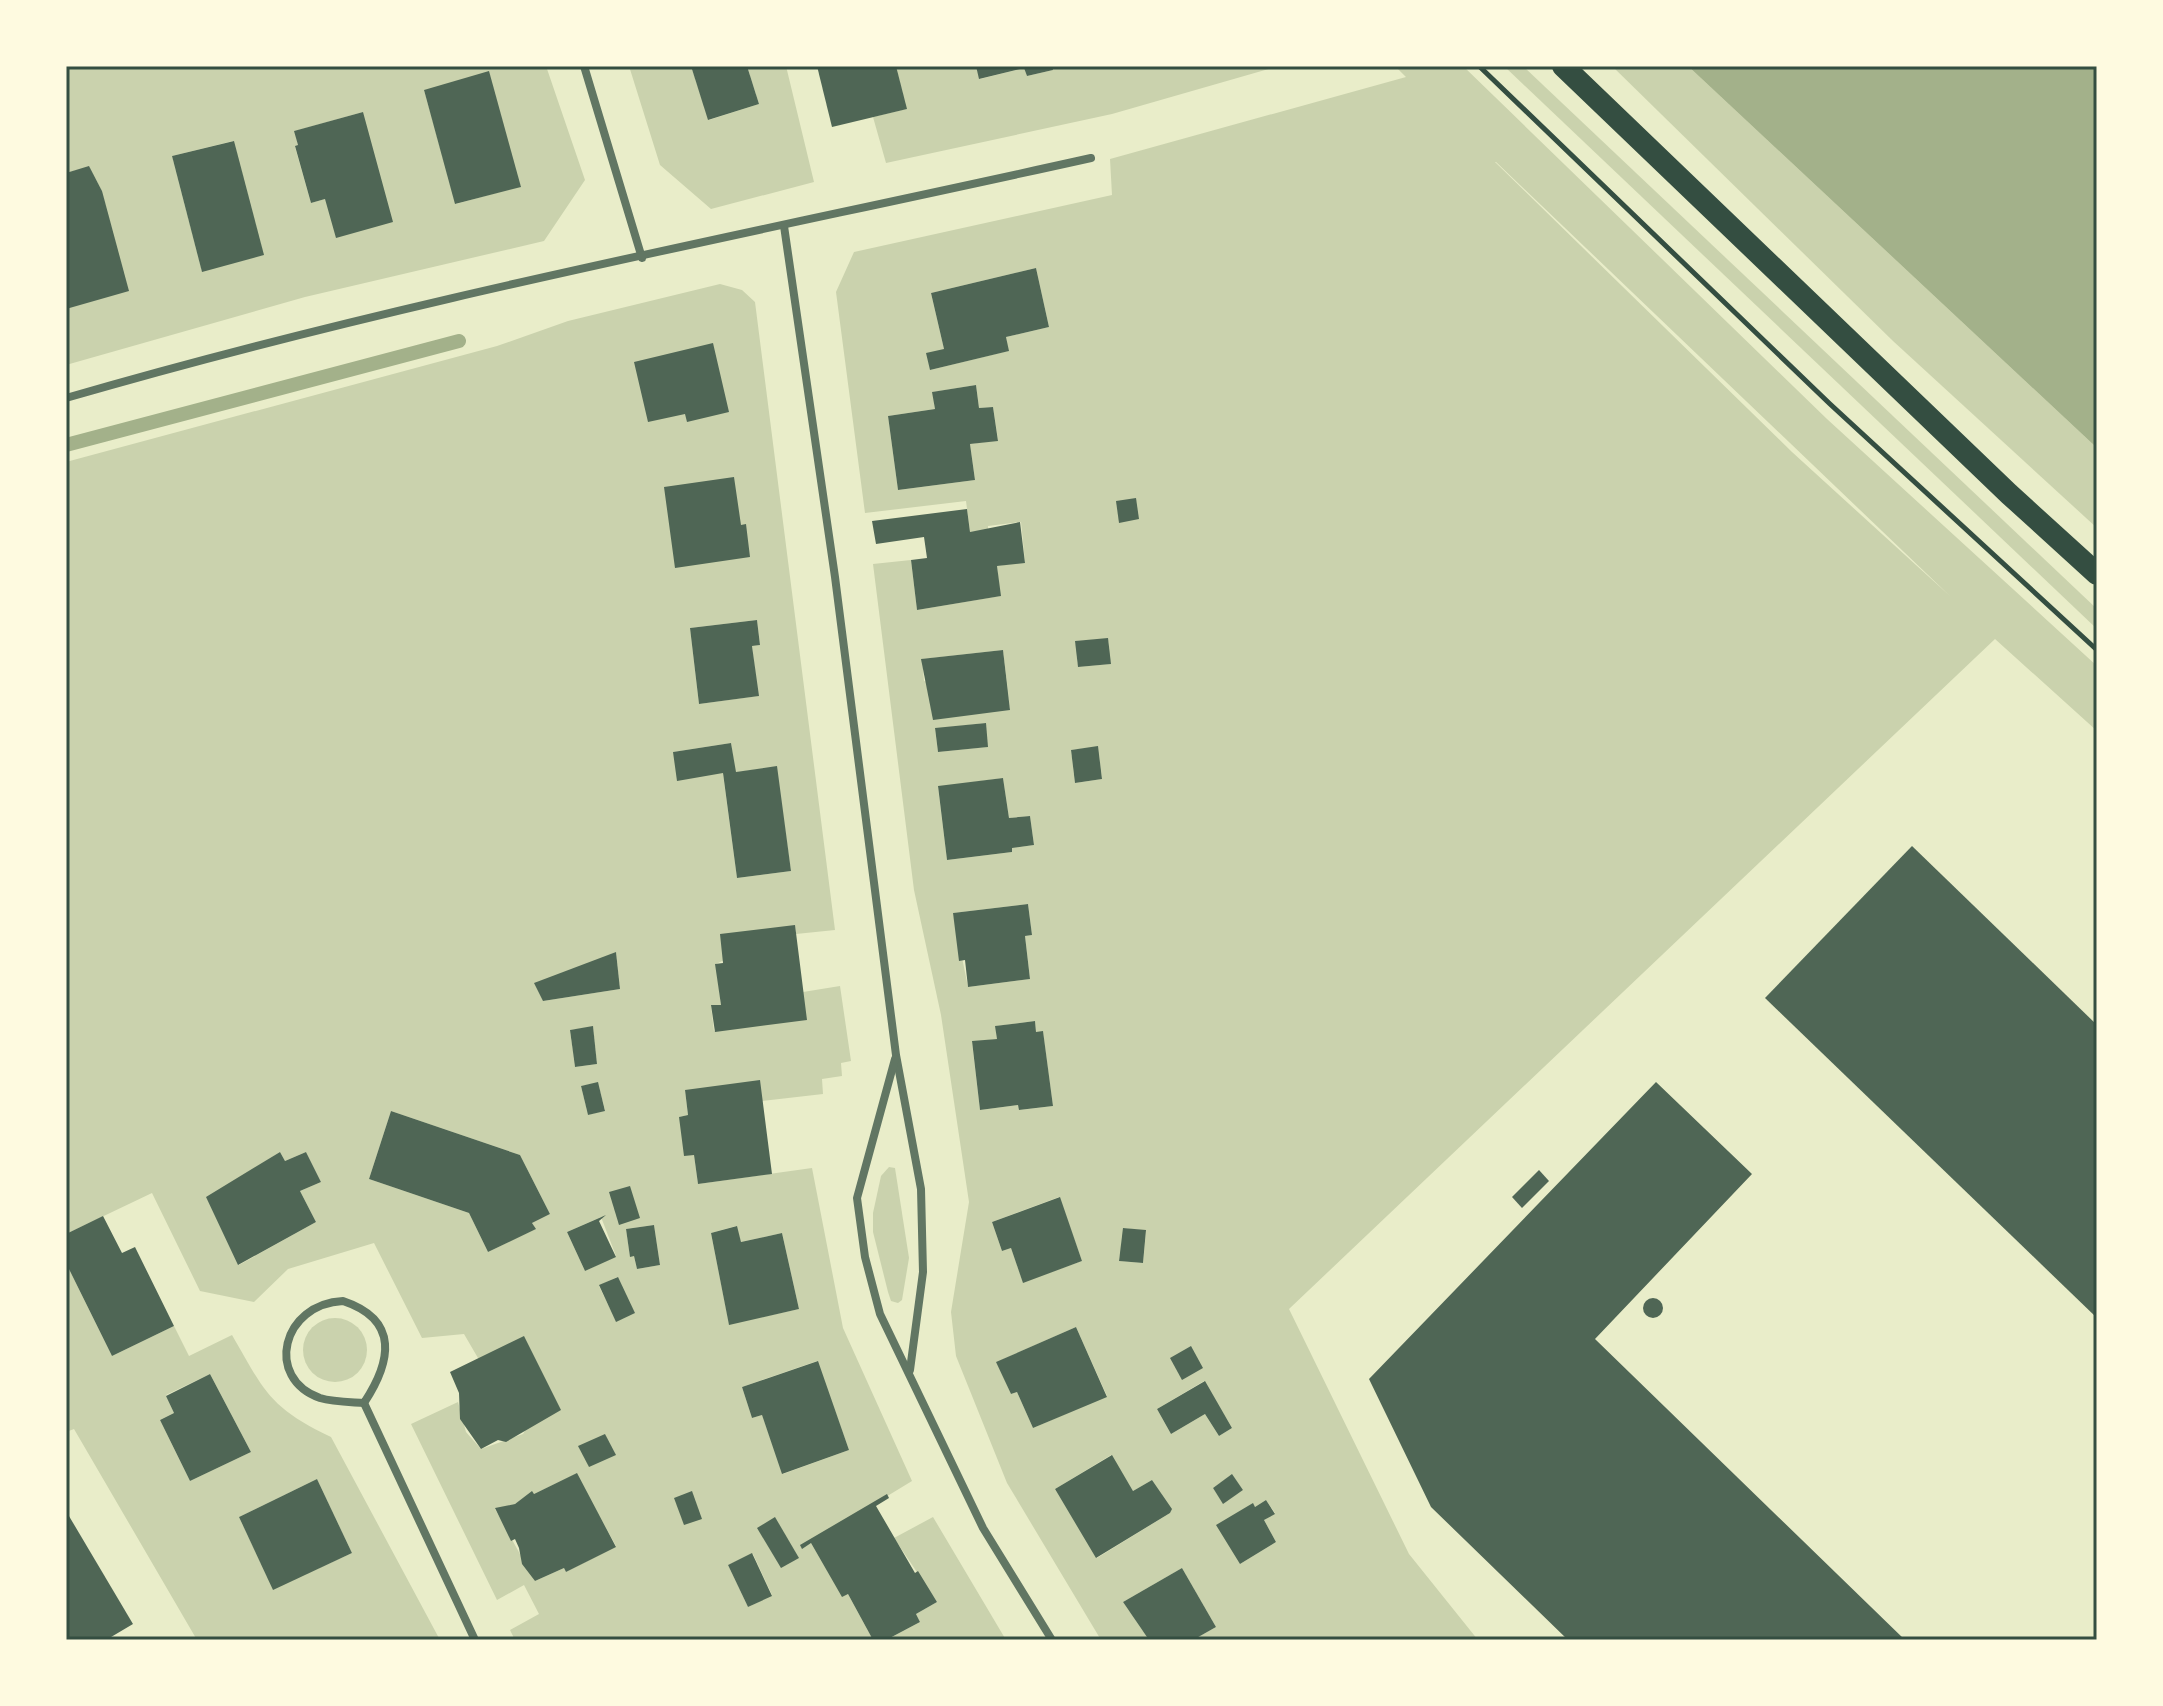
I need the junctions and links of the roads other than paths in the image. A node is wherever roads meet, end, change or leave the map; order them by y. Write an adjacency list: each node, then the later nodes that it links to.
1 (584, 66): 5 (street)
2 (1563, 66): 7 (highway)
3 (1091, 158): 4 (street)
4 (784, 226): 5 (street); 8 (street)
5 (642, 258): 6 (street)
6 (66, 398)
7 (2097, 574)
8 (896, 1055): 9 (street); 9 (street)
9 (910, 1370): 12 (street)
10 (364, 1403): 10 (street); 11 (street)
11 (475, 1640)
12 (1052, 1640)

